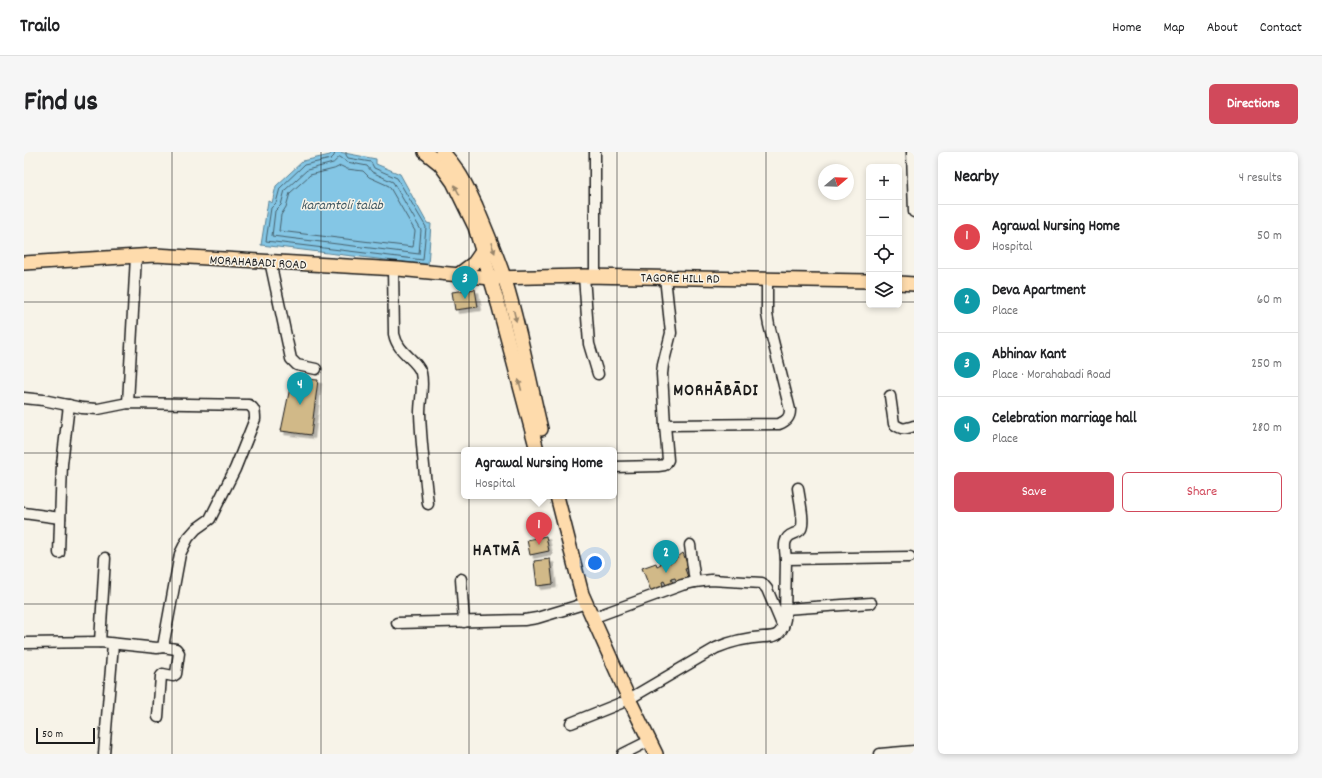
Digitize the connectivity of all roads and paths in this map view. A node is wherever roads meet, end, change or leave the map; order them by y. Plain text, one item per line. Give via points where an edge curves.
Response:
1 (425, 152) edge
2 (442, 152) edge
3 (594, 152) edge
4 (912, 152) edge
5 (914, 212) edge
6 (483, 250) junction
7 (136, 256) junction
8 (270, 261) junction
9 (24, 263) edge
10 (393, 268) junction
11 (458, 275) junction
12 (589, 276) junction
13 (665, 277) junction
14 (498, 278) junction
15 (767, 279) junction
16 (866, 281) edge
17 (902, 283) edge
18 (914, 284) edge
19 (316, 369) dead end
20 (598, 374) dead end
21 (890, 396) dead end
22 (24, 398) edge
23 (128, 403) junction
24 (69, 405) junction
25 (665, 425) junction
26 (914, 426) edge
27 (537, 447) edge
28 (545, 447) edge
29 (617, 467) edge
30 (798, 488) dead end
31 (551, 499) edge
32 (558, 499) edge
33 (428, 504) dead end
34 (24, 514) edge
35 (60, 518) junction
36 (690, 545) dead end
37 (59, 553) dead end
38 (910, 557) dead end
39 (105, 558) dead end
40 (786, 558) junction
41 (461, 579) dead end
42 (695, 582) junction
43 (871, 603) dead end
44 (580, 605) junction
45 (785, 609) junction
46 (592, 618) junction
47 (464, 622) junction
48 (397, 623) dead end
49 (783, 627) junction
50 (100, 642) junction
51 (24, 643) edge
52 (113, 644) junction
53 (163, 647) junction
54 (625, 701) junction
55 (158, 717) dead end
56 (571, 723) dead end
57 (646, 746) edge
58 (914, 751) edge
59 (104, 754) edge
60 (623, 754) edge
61 (656, 754) edge
62 (880, 754) edge

6 -> 1 main road via 475,226 453,182 440,164
2 -> 14 main road via 465,183 484,226
3 - 12 street
4 - 5 street
6 - 11 main road via 474,263
6 - 14 main road
7 - 8 main road, MORAHABADI ROAD
7 - 9 main road, MORAHABADI ROAD
7 - 23 street
8 - 10 main road, MORAHABADI ROAD
8 - 19 street via 291,359 297,365
10 - 11 main road, MORAHABADI ROAD
10 - 33 street via 394,334 400,348 419,368 422,379 421,432
11 - 14 main road, MORAHABADI ROAD
12 - 13 main road, TAGORE HILL RD
12 - 14 main road, TAGORE HILL RD
12 - 20 street via 589,344
13 - 15 main road, TAGORE HILL RD
13 - 25 street via 671,333 662,374
27 -> 14 main road
14 -> 28 main road via 512,306
15 - 16 main road, TAGORE HILL RD
15 - 25 street via 767,314 790,416 779,424
17 - 18 main road
21 - 26 street via 894,424 899,428
22 - 24 street
23 - 24 street via 98,409
23 - 53 street via 249,405 255,412 255,419 235,468 210,519 196,529 183,545
24 - 35 street via 62,464
25 - 29 street via 668,460 665,465
30 - 40 street via 802,528 786,539
31 - 44 main road
32 - 46 main road via 582,594
34 - 35 street
35 - 37 street
36 - 42 street
38 - 40 street
39 - 50 street
40 - 45 street
41 - 47 street
42 - 46 street
42 - 49 street via 711,580 762,583
43 - 45 street
44 - 47 street via 524,620
44 - 54 main road
45 - 49 street
46 - 54 main road
47 - 48 street
49 - 54 street via 778,634 771,637 746,638 716,648
50 - 51 street
50 - 52 street
52 - 53 street
52 - 59 street
53 - 55 street via 176,649 179,653 176,674 173,676 164,673 161,676
54 - 56 street
54 - 57 main road
57 - 60 street
57 - 61 main road
58 - 62 street

